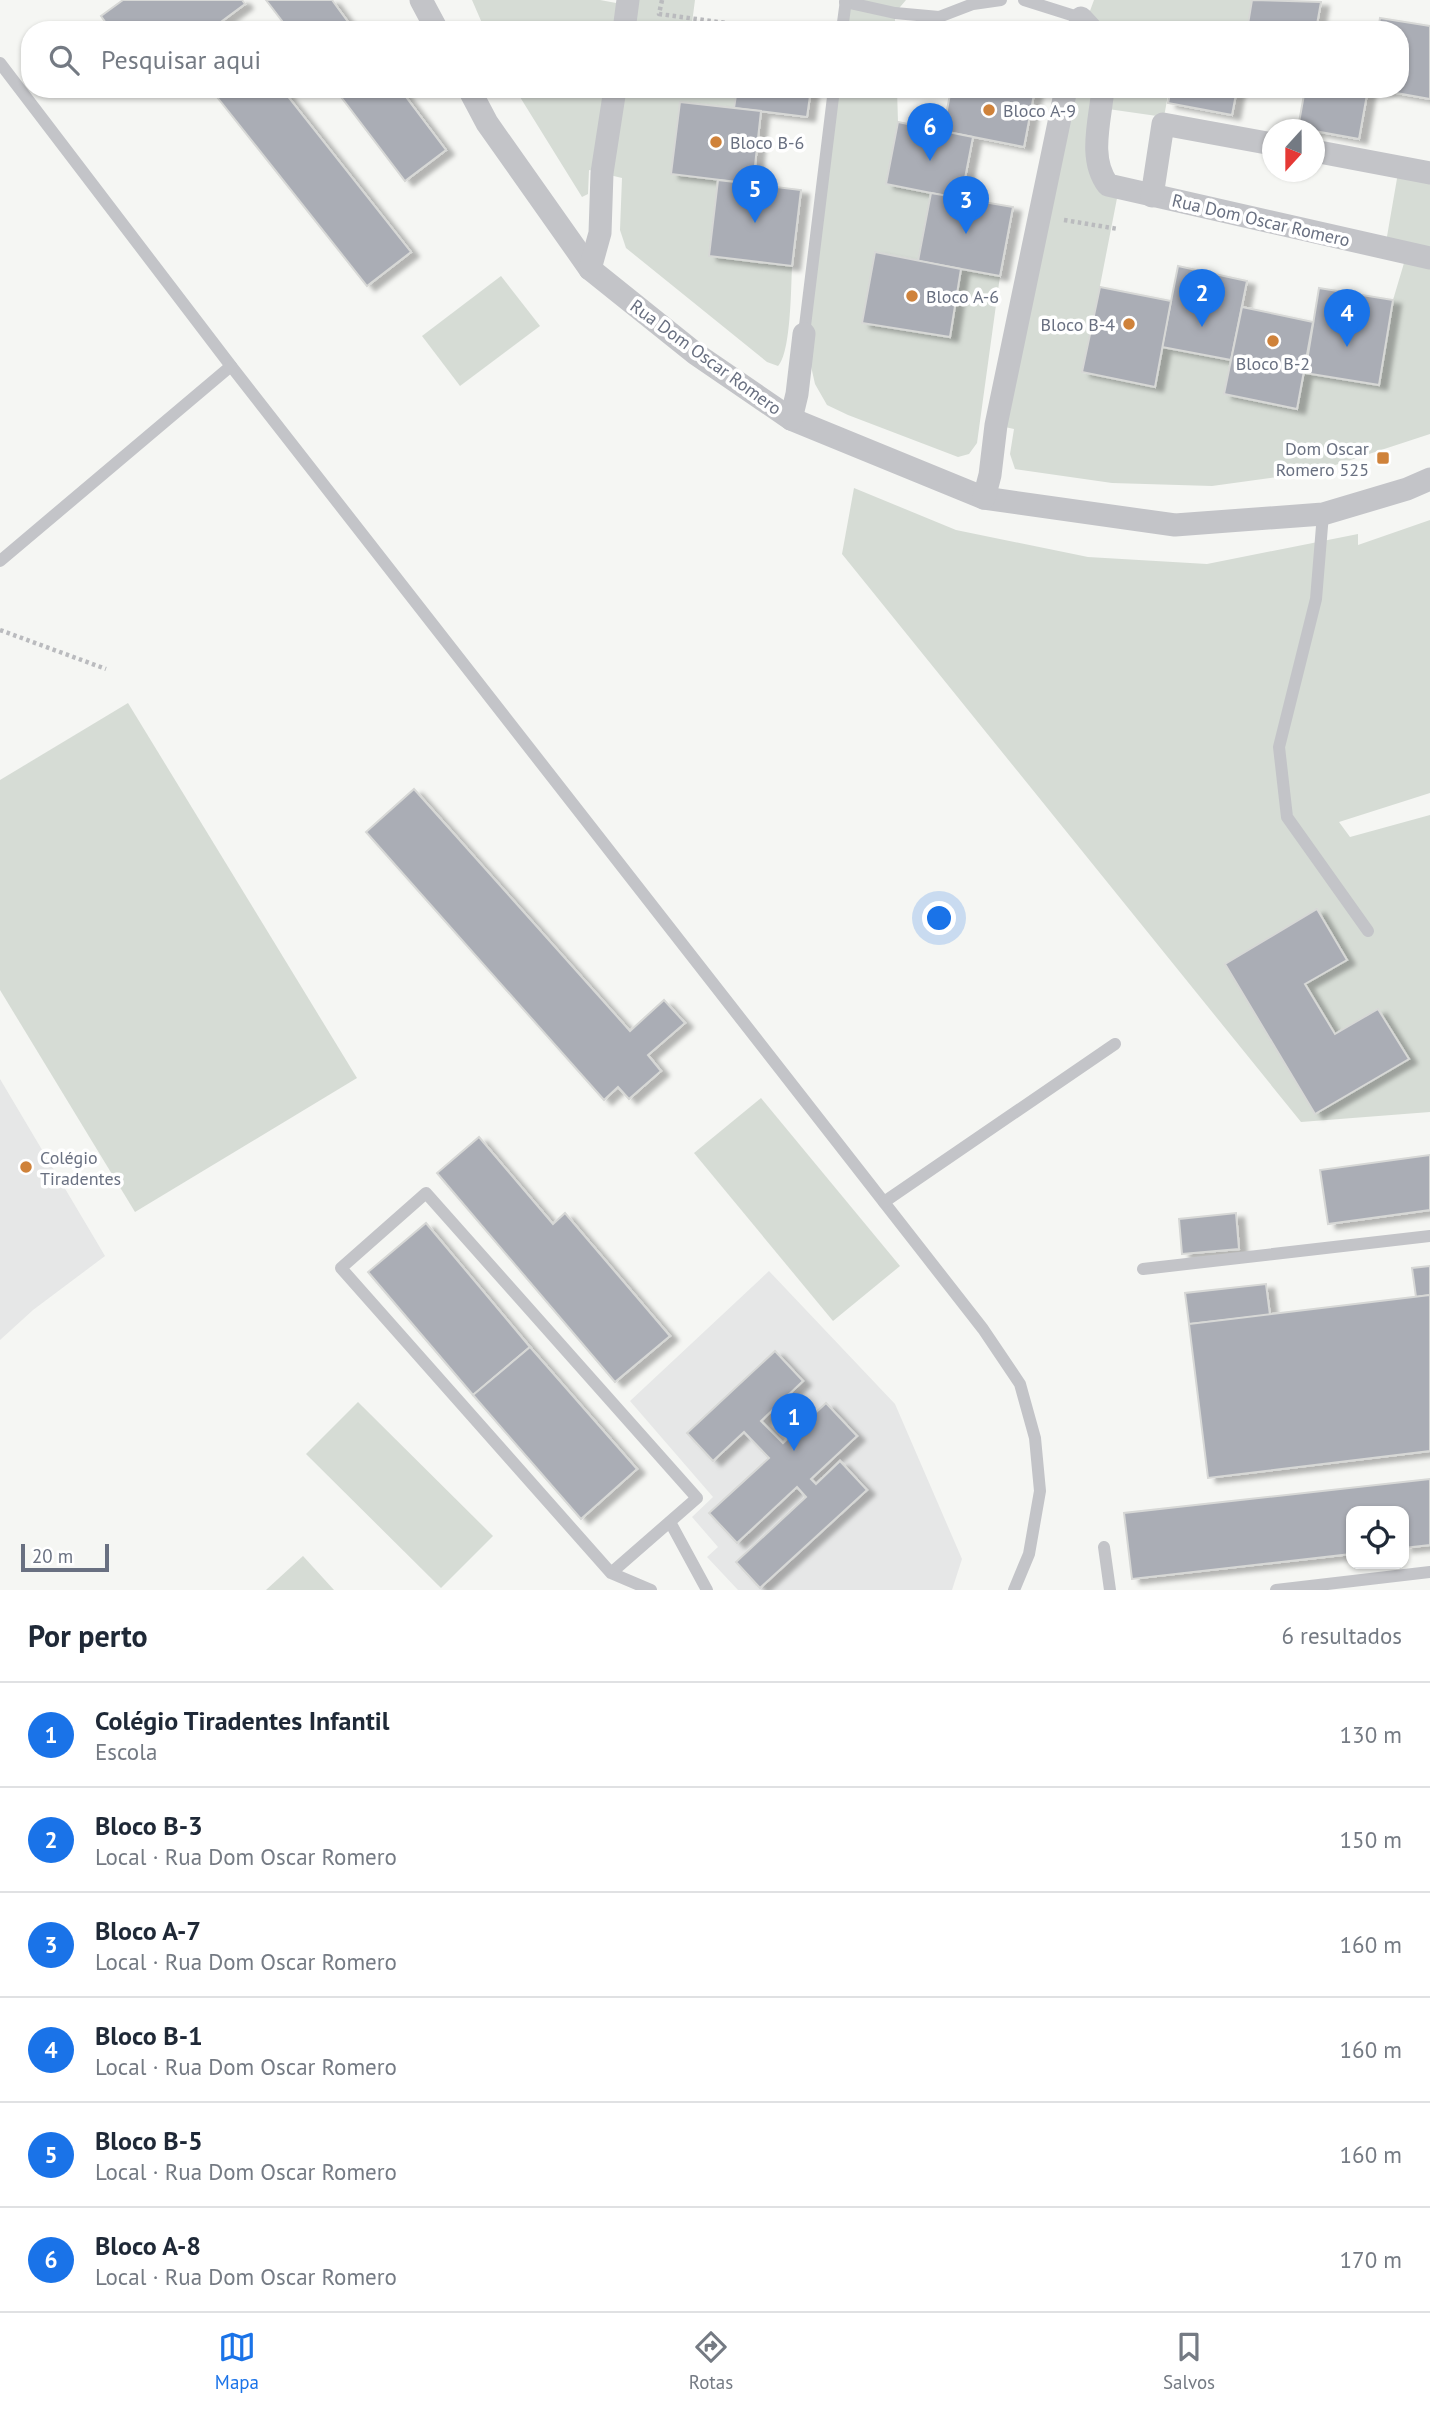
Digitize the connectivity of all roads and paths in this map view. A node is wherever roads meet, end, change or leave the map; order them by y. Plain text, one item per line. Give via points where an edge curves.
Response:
1 (421, 0) edge
2 (628, 0) edge
3 (662, 0) edge
4 (1001, 0) edge
5 (1024, 0) edge
6 (845, 1) edge
7 (432, 21) edge
8 (625, 21) edge
9 (711, 21) edge
10 (843, 21) edge
11 (1072, 21) edge
12 (0, 63) edge
13 (21, 91) edge
14 (27, 98) edge
15 (474, 98) edge
16 (614, 98) edge
17 (833, 98) edge
18 (1064, 98) edge
19 (1102, 98) edge
20 (1262, 142) edge
21 (1325, 153) edge
22 (1430, 173) edge
23 (1152, 196) junction
24 (1054, 218) dead end
25 (1118, 229) dead end
26 (1430, 258) edge
27 (590, 269) junction
28 (804, 334) joint
29 (231, 366) junction
30 (791, 419) junction
31 (1430, 479) edge
32 (984, 498) junction
33 (1322, 514) junction
34 (0, 561) edge
35 (0, 630) edge
36 (106, 669) dead end
37 (1368, 930) dead end
38 (1115, 1044) dead end
39 (884, 1202) junction
40 (1430, 1236) edge
41 (1143, 1269) dead end
42 (670, 1522) junction
43 (1104, 1547) dead end
44 (611, 1573) junction
45 (1430, 1573) edge
46 (651, 1590) edge
47 (707, 1590) edge
48 (1014, 1590) edge
49 (1110, 1590) edge
50 (1276, 1590) edge

1 - 7 street
2 - 8 street
3 - 9 path via 659,14
4 - 6 lane via 973,4 939,17
5 - 11 lane
6 - 10 lane
12 - 13 lane
14 - 29 lane
15 - 27 street, Rua Dom Oscar Romero
16 - 27 street via 602,173 600,233
17 - 28 lane
18 - 32 street
19 - 23 street, Rua Dom Oscar Romero via 1096,160 1100,175 1108,185
20 - 23 street via 1163,124
21 - 22 street
23 - 26 street, Rua Dom Oscar Romero
24 - 25 path
27 - 30 street, Rua Dom Oscar Romero via 696,354
28 - 30 street
29 - 34 lane
29 - 39 lane
30 - 32 street, Rua Dom Oscar Romero
31 - 33 street, Rua Dom Oscar Romero
32 - 33 street, Rua Dom Oscar Romero via 1175,525
33 - 37 lane via 1316,599 1279,747 1287,817
35 - 36 path
38 - 39 lane
39 - 48 lane via 1020,1384 1035,1438 1040,1491 1029,1553
40 - 41 lane
42 - 44 lane
42 - 44 lane via 697,1498 426,1193 341,1268
42 - 47 lane
43 - 49 lane
44 - 46 lane
45 - 50 lane

